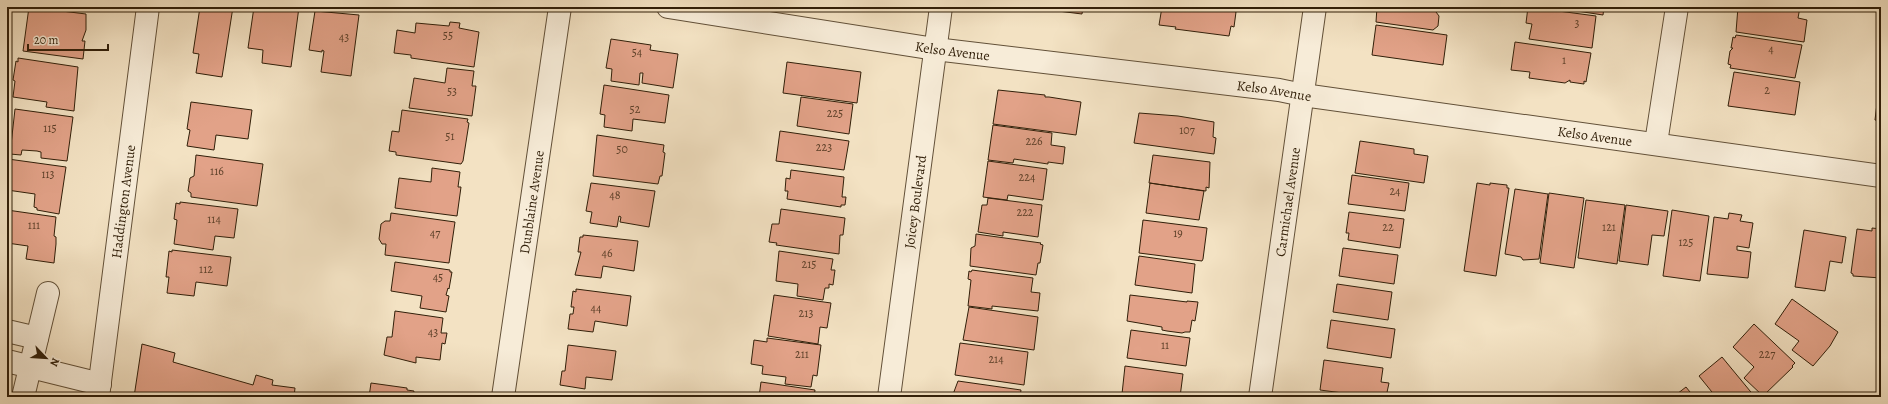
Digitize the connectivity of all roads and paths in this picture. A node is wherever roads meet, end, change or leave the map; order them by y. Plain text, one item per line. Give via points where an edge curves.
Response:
1 (148, 7) edge
2 (560, 7) edge
3 (668, 7) edge
4 (941, 7) edge
5 (1315, 7) edge
6 (1677, 7) edge
7 (936, 49) junction
8 (1303, 95) junction
9 (1656, 143) junction
10 (1881, 176) edge
11 (48, 293) dead end
12 (7, 331) edge
13 (37, 338) junction
14 (7, 362) edge
15 (30, 368) junction
16 (99, 391) edge
17 (23, 397) edge
18 (503, 397) edge
19 (889, 397) edge
20 (1260, 397) edge

1 - 16 street, Haddington Avenue
2 - 18 street, Dunblaine Avenue
3 - 7 street, Kelso Avenue
4 - 7 street, Joicey Boulevard
5 - 8 street, Carmichael Avenue
6 - 9 street
7 - 8 street, Kelso Avenue
7 - 19 street, Joicey Boulevard
8 - 9 street, Kelso Avenue
8 - 20 street, Carmichael Avenue
9 - 10 street, Kelso Avenue
11 - 13 street
12 - 13 street
13 - 15 street
14 - 15 street
15 - 16 street
15 - 17 street

